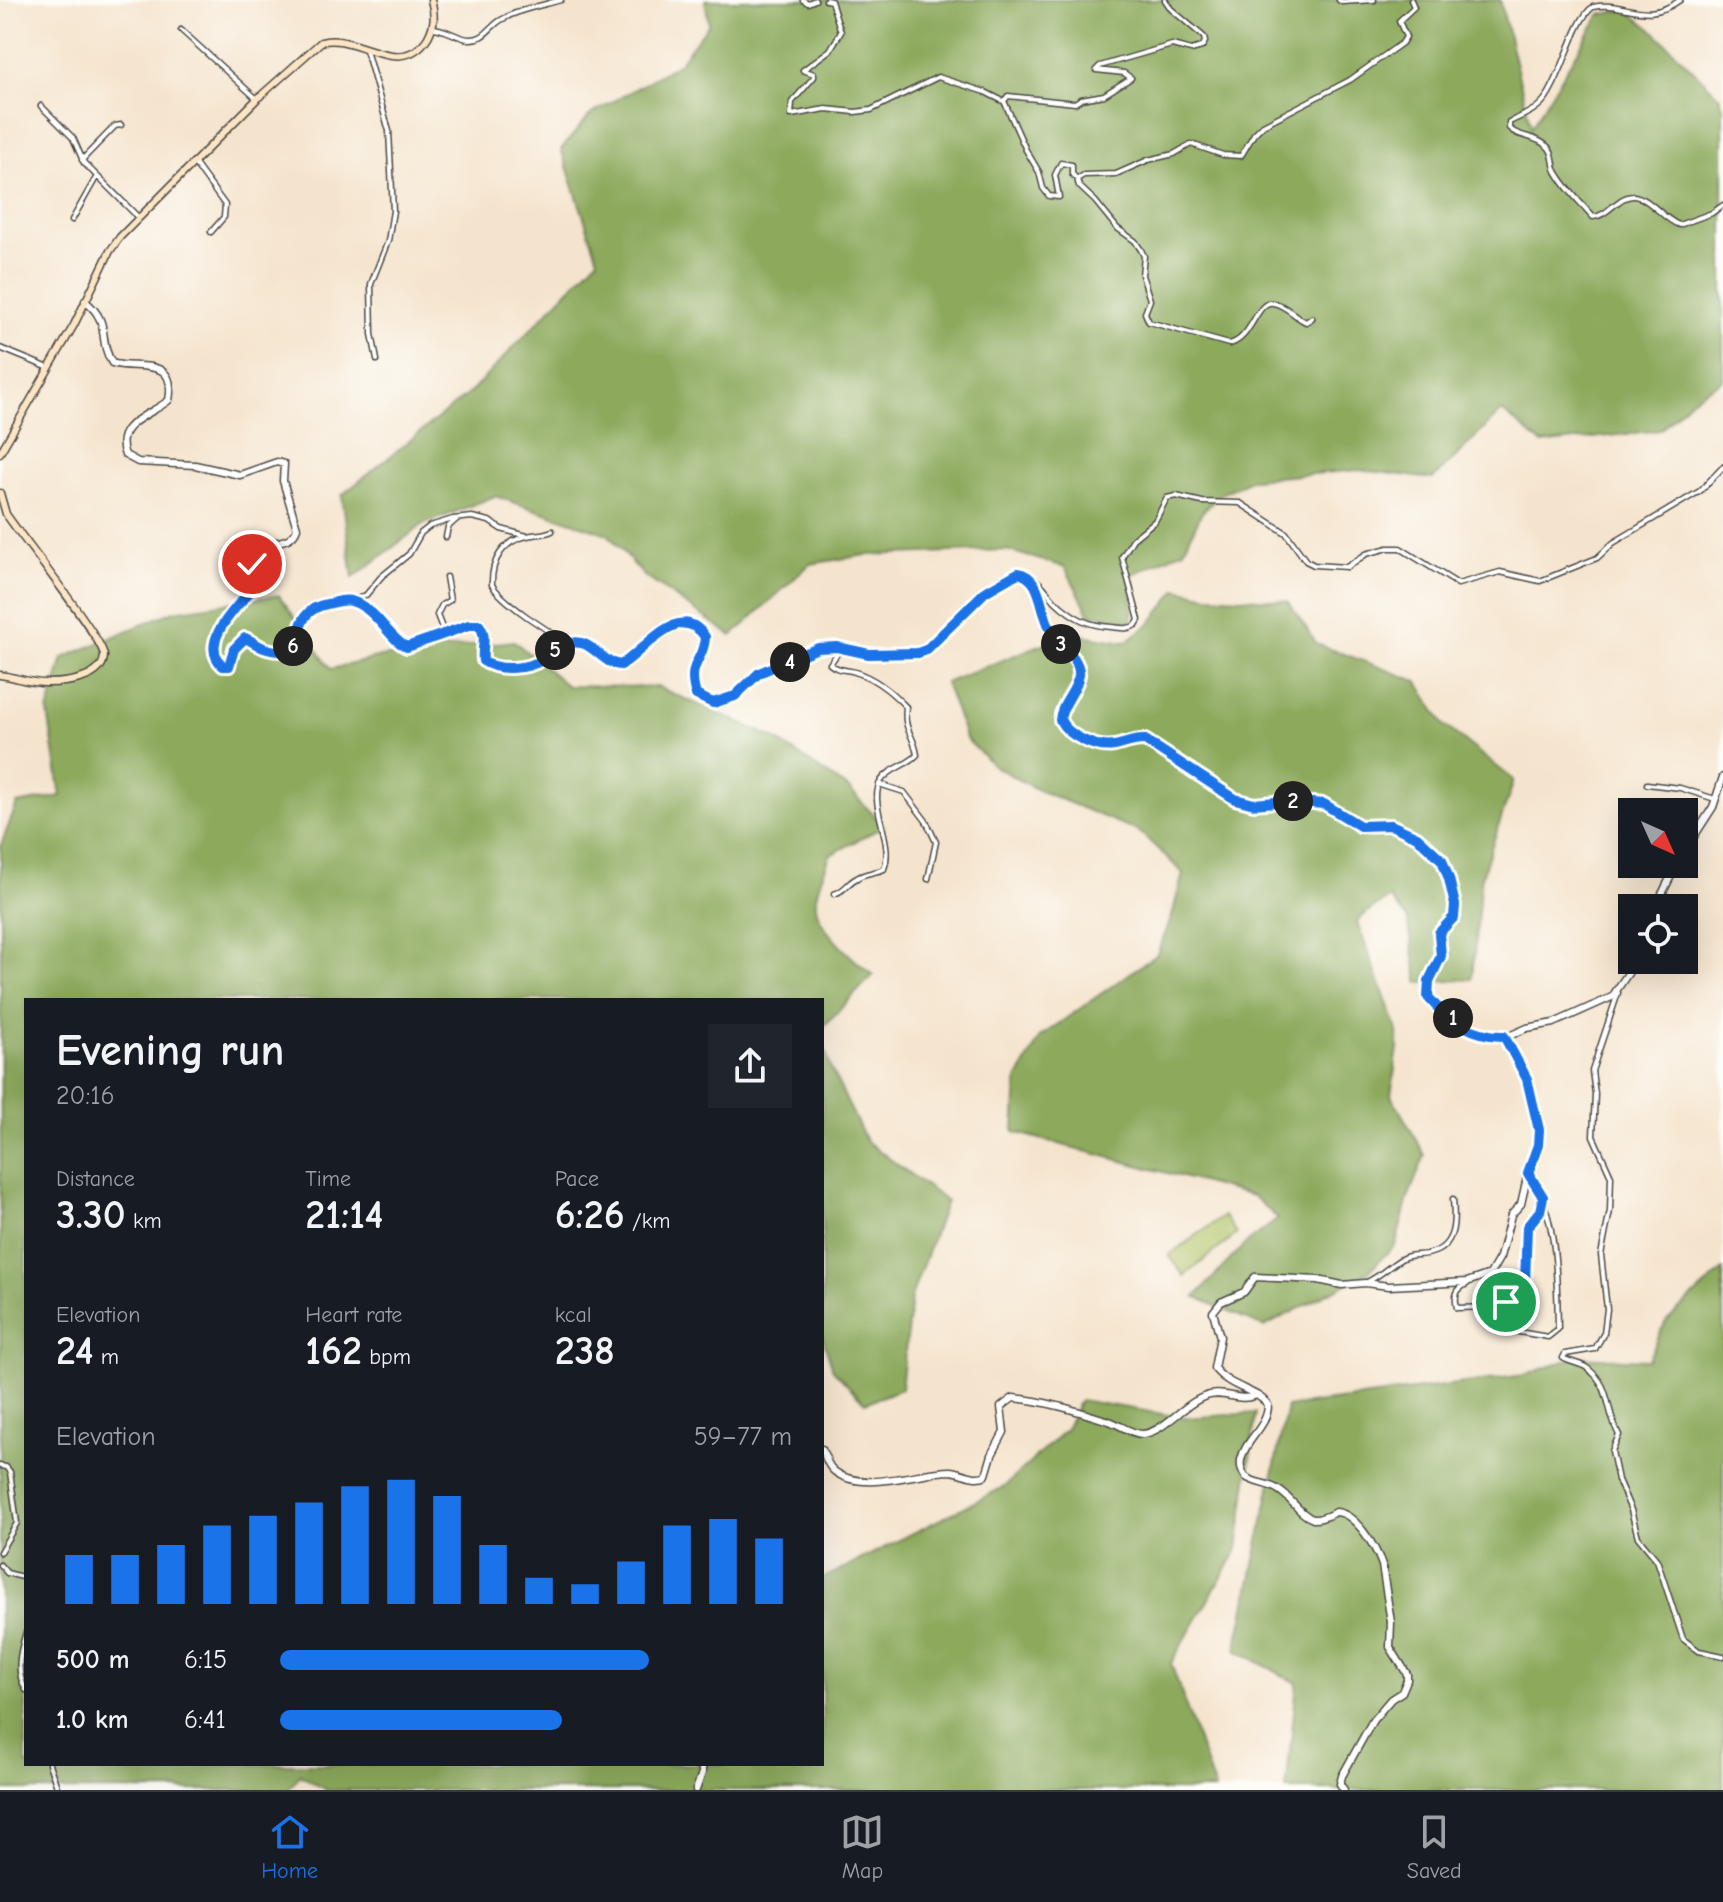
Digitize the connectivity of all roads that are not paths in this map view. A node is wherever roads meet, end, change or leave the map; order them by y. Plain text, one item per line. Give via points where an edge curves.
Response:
1 (431, 0) edge
2 (561, 0) edge
3 (803, 0) edge
4 (815, 0) edge
5 (826, 0) edge
6 (1165, 0) edge
7 (1339, 0) edge
8 (1374, 0) edge
9 (1411, 0) edge
10 (1680, 0) edge
11 (433, 28) junction
12 (181, 30) dead end
13 (366, 50) junction
14 (257, 99) junction
15 (1004, 101) junction
16 (41, 106) dead end
17 (121, 125) dead end
18 (82, 160) junction
19 (193, 162) junction
20 (97, 176) junction
21 (1077, 179) junction
22 (1723, 205) edge
23 (138, 217) junction
24 (72, 220) dead end
25 (211, 232) dead end
26 (85, 301) junction
27 (1312, 318) dead end
28 (0, 348) edge
29 (377, 360) dead end
30 (49, 368) junction
31 (0, 453) edge
32 (1723, 467) edge
33 (0, 493) edge
34 (459, 518) junction
35 (552, 531) dead end
36 (527, 536) junction
37 (446, 537) dead end
38 (1025, 574) junction
39 (446, 577) dead end
40 (353, 601) junction
41 (444, 633) junction
42 (569, 643) junction
43 (841, 648) junction
44 (0, 675) edge
45 (1723, 777) edge
46 (879, 784) junction
47 (1647, 784) dead end
48 (1715, 799) junction
49 (1698, 831) edge
50 (928, 879) dead end
51 (834, 894) dead end
52 (1628, 974) edge
53 (1619, 989) junction
54 (1504, 1036) junction
55 (1528, 1173) junction
56 (1543, 1197) junction
57 (1453, 1199) dead end
58 (1472, 1280) junction
59 (1365, 1283) junction
60 (1513, 1331) dead end
61 (1256, 1395) junction
62 (824, 1453) edge
63 (0, 1466) edge
64 (0, 1552) edge
65 (0, 1565) edge
66 (24, 1577) edge
67 (24, 1639) edge
68 (1723, 1656) edge
69 (24, 1686) edge
70 (50, 1766) edge
71 (702, 1766) edge
72 (58, 1790) edge
73 (696, 1790) edge
74 (1344, 1790) edge

1 - 11 main road
2 - 11 street via 522,10 481,37
3 - 4 street
5 - 15 street via 835,9 841,32 830,50 803,70 814,77 792,102 791,115 871,110 938,77
6 - 15 street via 1204,37 1202,47 1185,50 1172,45 1100,66 1096,70 1131,78 1104,95 1075,103 1020,95
7 - 8 street
9 - 21 street via 1414,7 1399,21 1406,37 1402,43 1350,80 1263,125 1241,156 1191,144 1116,174
10 - 22 street via 1662,9 1618,2 1591,8 1581,18 1547,97 1509,122 1509,128 1547,147 1555,170 1593,217 1604,216 1633,196 1679,225
11 - 13 main road via 412,52 386,55
12 - 14 street
13 - 14 main road via 341,40 321,42
13 - 29 street via 389,131 393,211 371,284
14 - 19 main road
15 - 21 street via 1049,196 1059,197 1055,175 1061,163 1072,165
16 - 18 street via 73,138
17 - 18 street
18 - 20 street
19 - 23 main road
19 - 25 street via 225,205 224,217
20 - 23 street
20 - 24 street
21 - 27 street via 1141,250 1149,322 1229,344 1246,336 1267,304 1302,321
23 - 26 main road via 110,251
26 - 30 main road
26 - 40 street via 102,320 112,363 151,366 168,380 169,400 130,427 125,455 138,462 195,465 240,475 284,464 283,481 297,528 285,541 268,543 255,554 252,589 214,644 218,663 229,666 234,649 245,638 263,648 286,650 296,642 311,608
28 - 30 street
30 - 31 main road
32 - 38 street via 1700,491 1597,558 1540,581 1500,572 1458,584 1400,548 1366,554 1347,567 1314,565 1286,533 1240,503 1176,496 1167,498 1155,521 1133,539 1122,557 1139,620 1131,628 1091,625 1075,618 1037,579
33 - 44 main road via 6,514 104,657 93,673 69,682
34 - 36 street via 483,519
34 - 37 street
34 - 40 street via 426,529 409,554
35 - 36 street
36 - 42 street via 500,552 492,585 504,600
38 - 43 street via 985,592 918,653 869,654
38 - 54 street via 1035,585 1049,627 1078,666 1079,678 1060,720 1072,735 1112,747 1145,740 1235,799 1324,804 1360,826 1401,829 1436,853 1455,905 1454,917 1439,933 1441,956 1428,997 1467,1028
39 - 41 street via 450,600 437,615
40 - 41 street via 407,647
41 - 42 street via 479,625 485,638 483,661 505,668 532,664
42 - 43 street via 590,646 621,665 665,629 691,624 705,637 692,683 696,695 713,703 735,696 759,673 818,648
43 - 46 street via 830,664 878,683 906,707 904,723 917,755
45 - 48 street
46 - 50 street via 904,792 926,821 936,842
46 - 51 street via 878,811 888,851 884,869 859,876
47 - 48 street
48 - 49 street
52 - 53 street
53 - 54 street via 1600,1004 1554,1023
53 - 68 street via 1592,1071 1593,1136 1611,1176 1601,1255 1604,1333 1595,1349 1563,1358 1588,1368 1606,1388 1619,1435 1612,1451 1618,1480 1634,1529 1657,1560 1683,1639 1699,1651
54 - 55 street via 1527,1079 1539,1130
55 - 56 street
55 - 58 street via 1496,1267
56 - 58 street via 1527,1227 1527,1277 1517,1293 1490,1307 1457,1308 1458,1289
56 - 60 street via 1556,1274 1558,1329 1544,1337
57 - 59 street via 1454,1225 1446,1245 1403,1257
58 - 59 street
59 - 61 street via 1255,1277 1244,1292 1215,1306 1220,1337 1214,1368 1230,1384
61 - 62 street via 1204,1396 1145,1434 1052,1403 1013,1398 1001,1407 1003,1437 986,1475 978,1478 947,1471 888,1481 846,1477 831,1469
61 - 74 street via 1268,1412 1246,1447 1241,1470 1279,1490 1314,1519 1342,1512 1355,1522 1382,1565 1390,1647 1407,1674 1405,1688 1382,1708 1349,1762 1340,1784
63 - 64 street via 10,1472 17,1523
65 - 66 street
67 - 69 street via 19,1675
70 - 72 street
71 - 73 street

